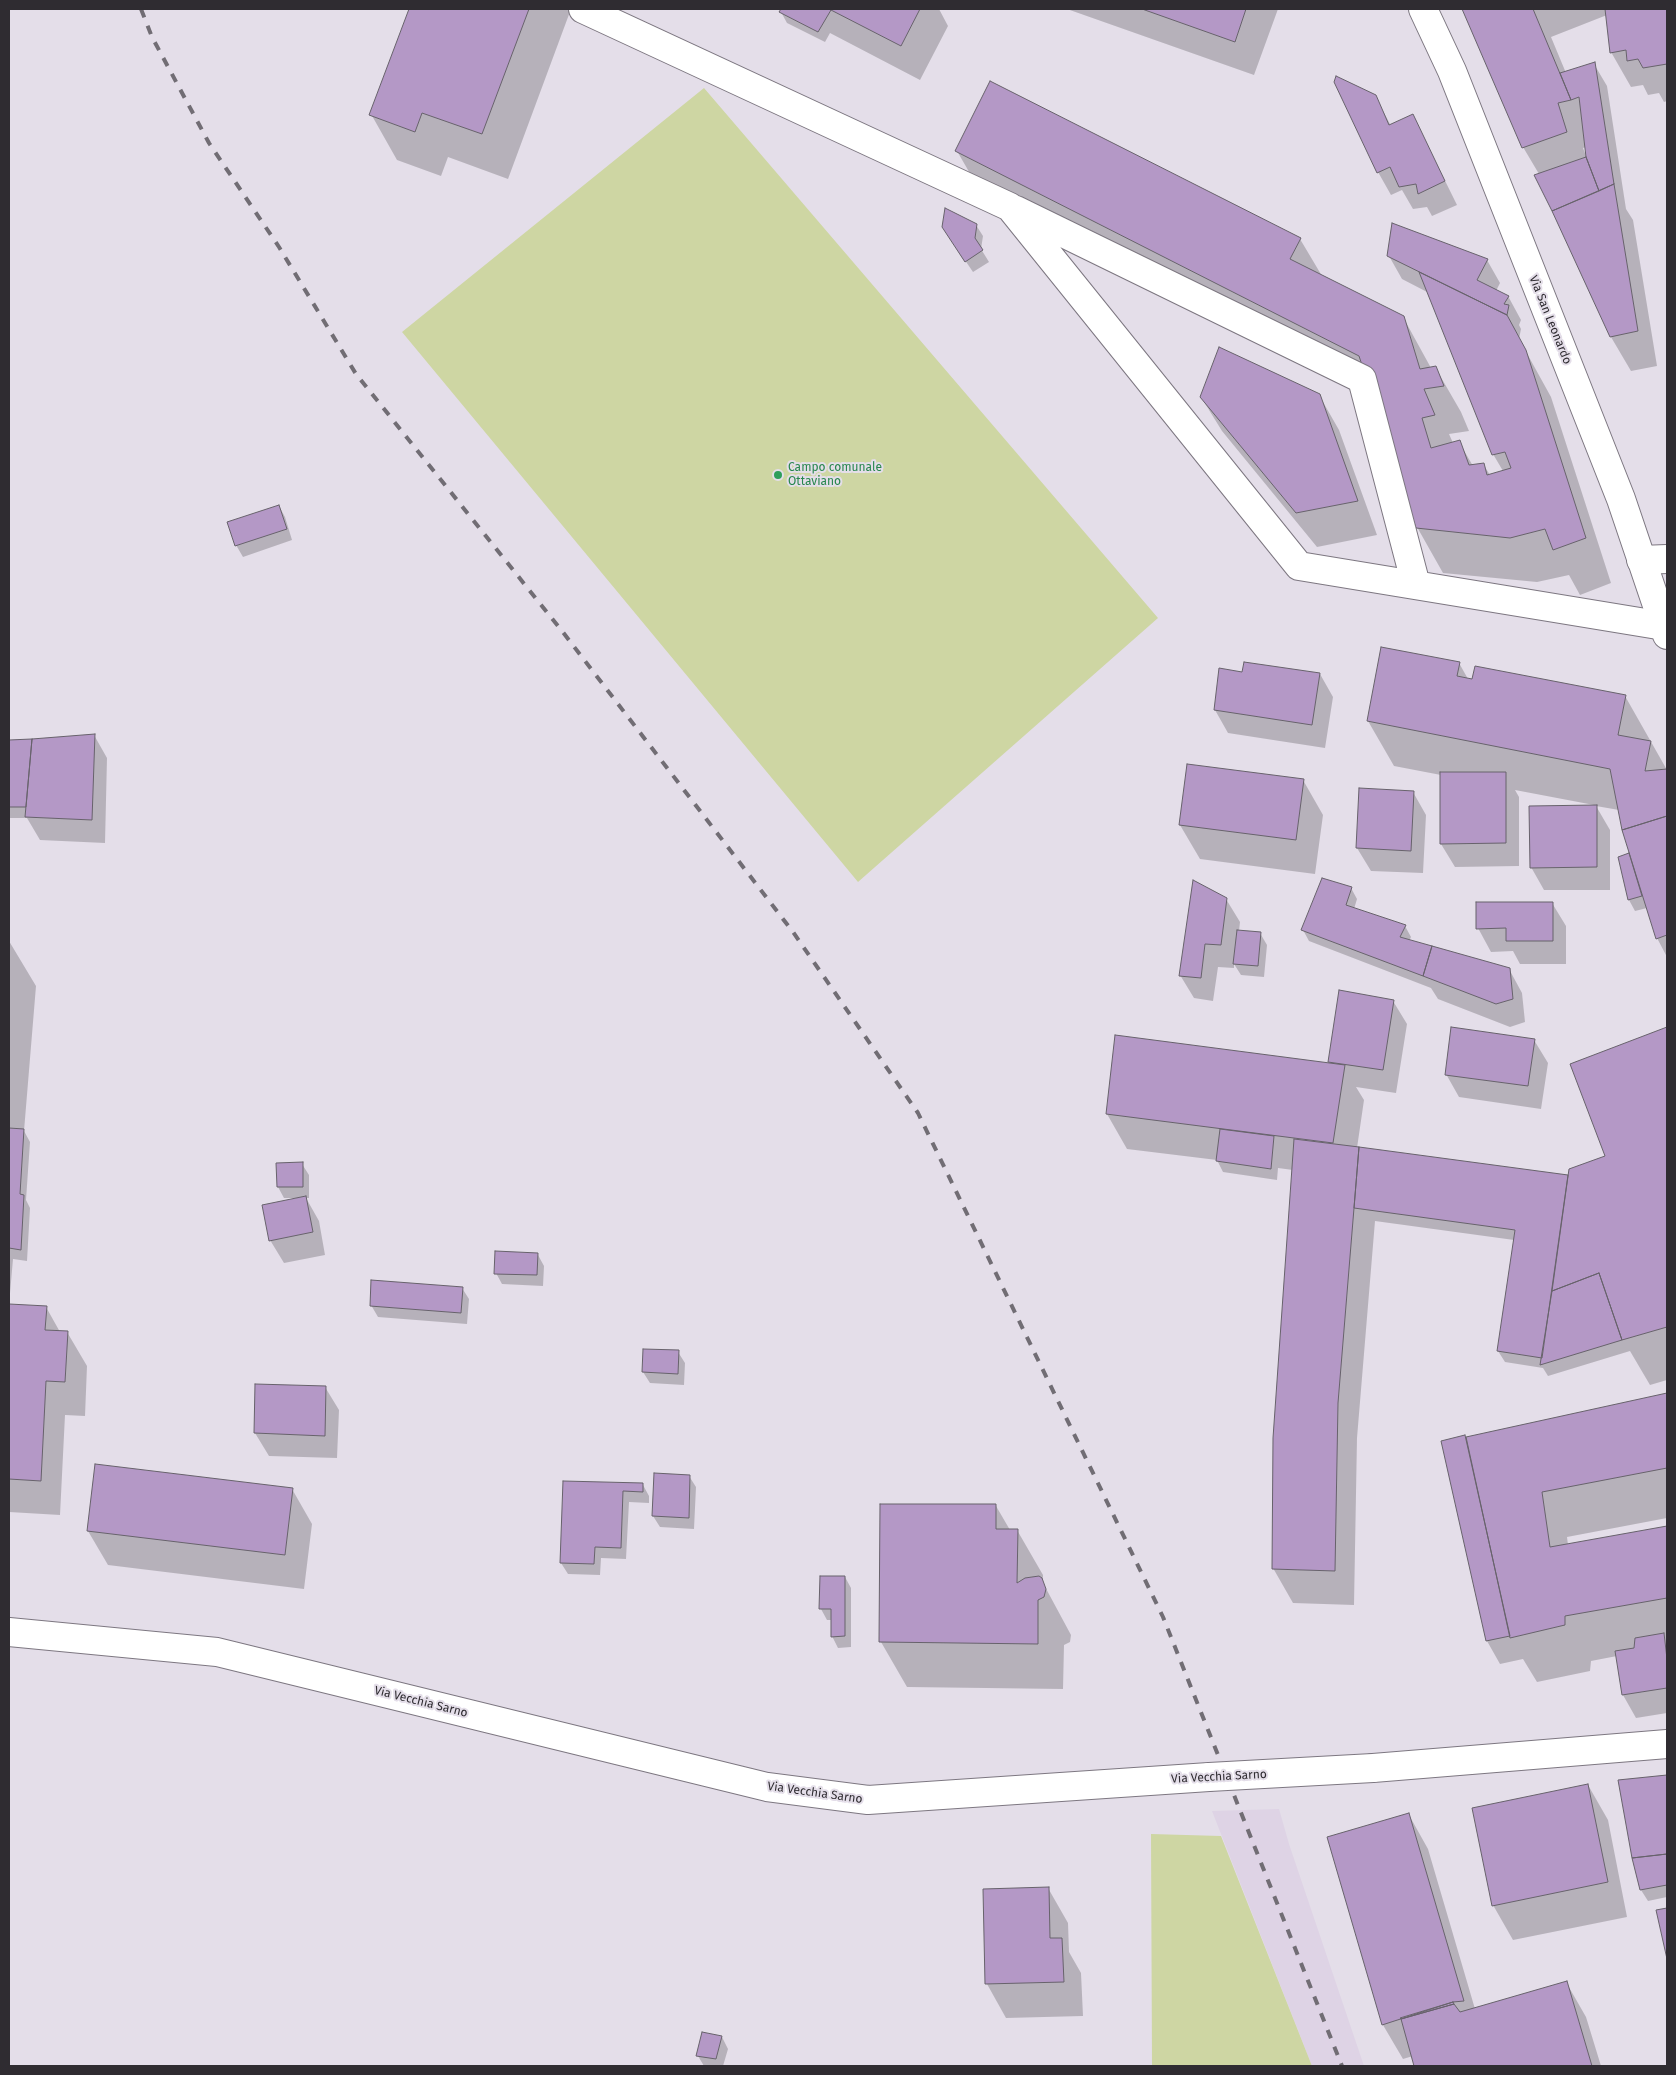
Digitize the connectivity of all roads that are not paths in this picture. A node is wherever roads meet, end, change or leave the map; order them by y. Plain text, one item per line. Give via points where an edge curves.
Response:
1 (583, 9) edge
2 (1423, 9) edge
3 (1010, 207) junction
4 (1654, 560) edge
5 (1416, 585) junction
6 (1666, 631) edge
7 (9, 1632) edge
8 (1667, 1744) edge

1 - 3 street
2 - 4 street, Via San Leonardo via 1463,98 1621,499
3 - 5 street via 1299,566
3 - 5 street via 1362,379
4 - 6 street, Via San Leonardo
5 - 6 street
7 - 8 street, Via Vecchia Sarno, bridge via 217,1652 767,1787 868,1800 1373,1768

